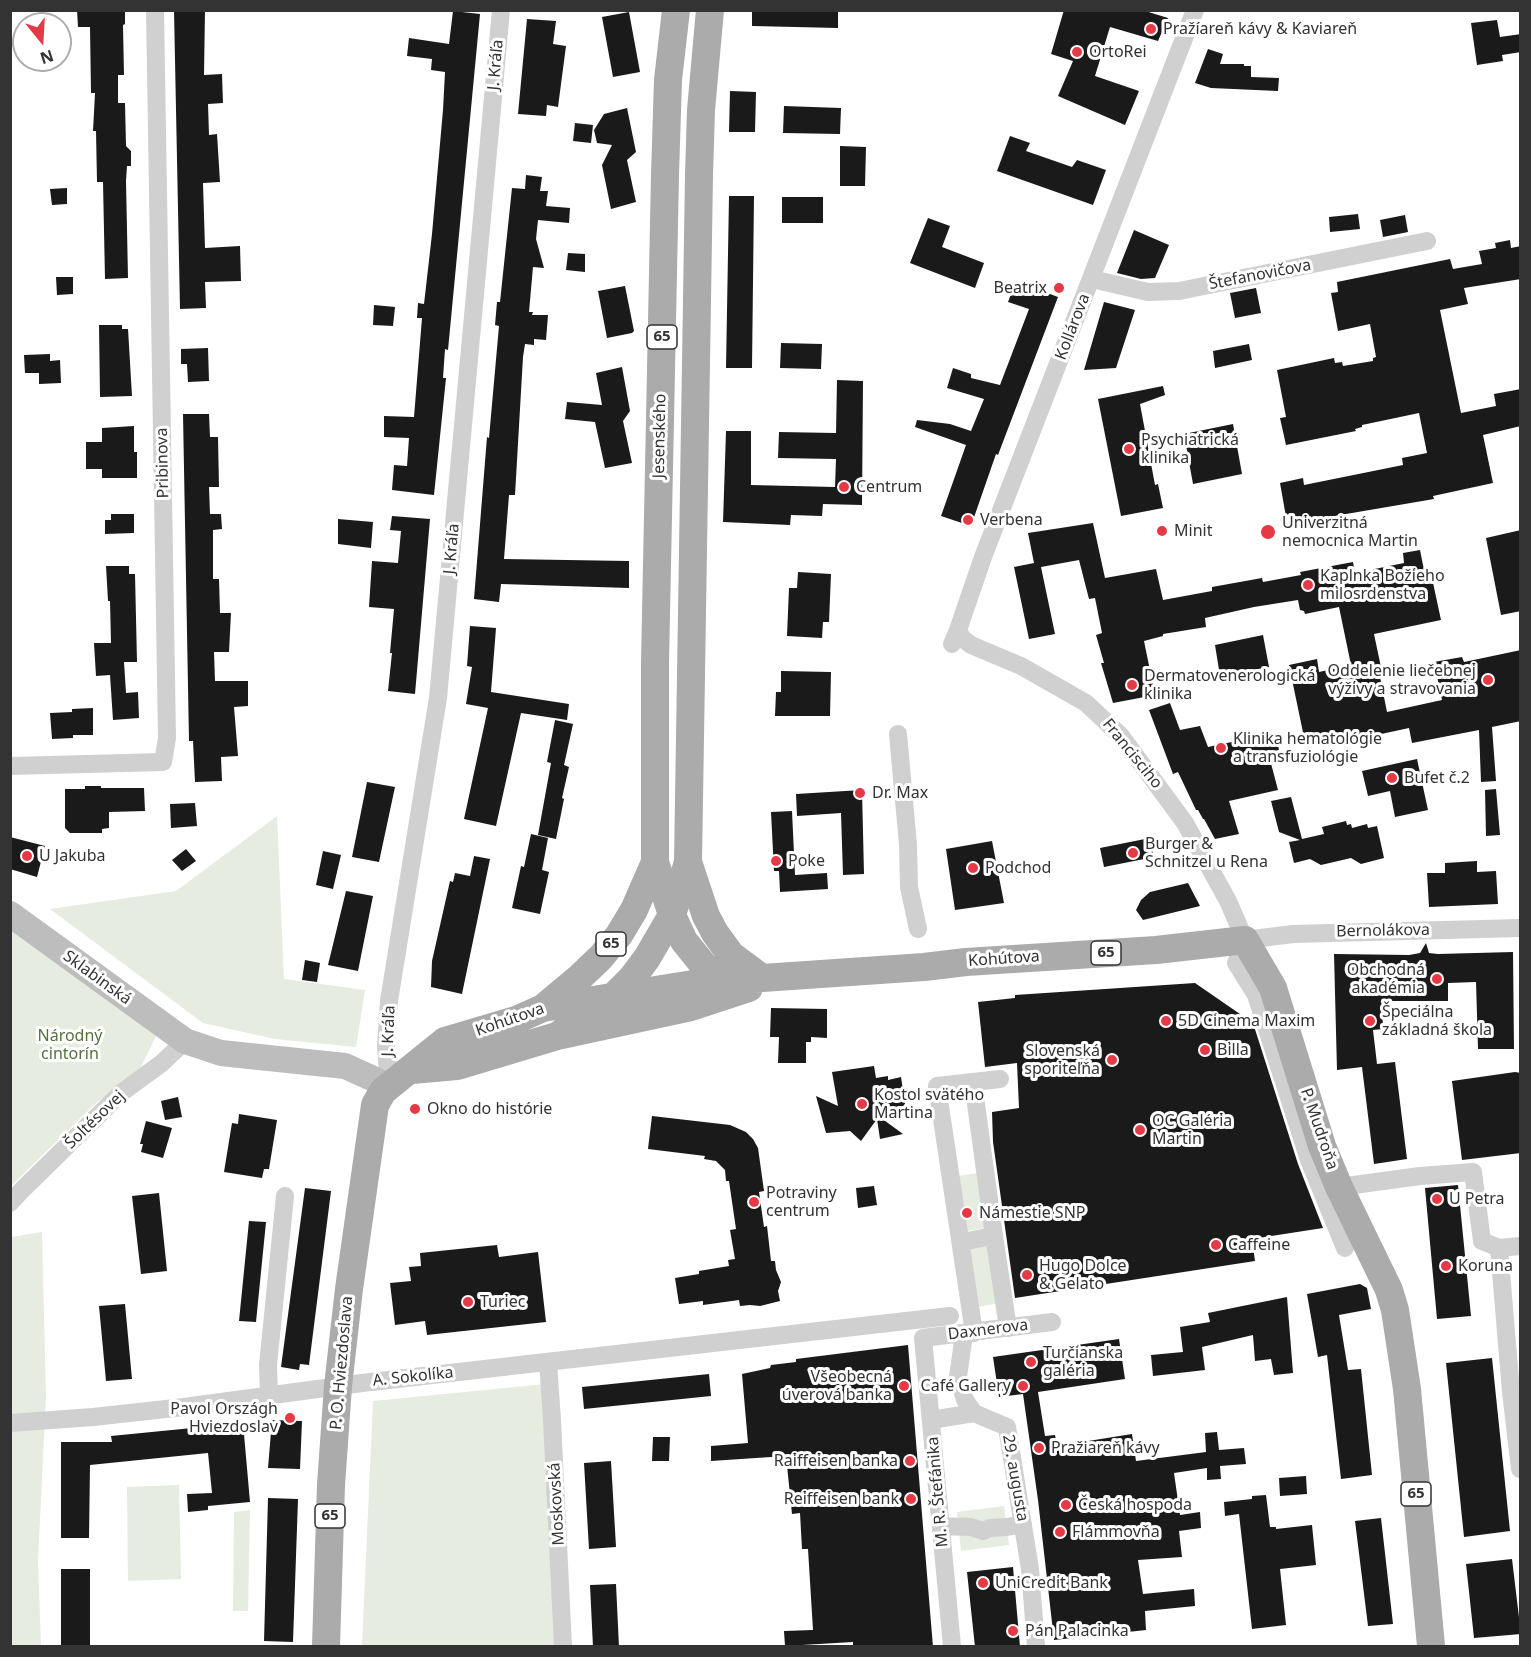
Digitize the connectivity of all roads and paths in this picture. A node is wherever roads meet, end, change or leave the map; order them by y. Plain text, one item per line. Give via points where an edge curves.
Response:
1 (155, 10) edge
2 (501, 10) edge
3 (676, 10) edge
4 (710, 10) edge
5 (1195, 10) edge
6 (1427, 241) dead end
7 (1092, 279) junction
8 (955, 637) joint
9 (898, 734) dead end
10 (10, 766) edge
11 (655, 862) junction
12 (688, 862) junction
13 (10, 914) edge
14 (672, 915) junction
15 (1521, 928) edge
16 (918, 929) dead end
17 (1245, 940) junction
18 (744, 982) junction
19 (613, 997) junction
20 (543, 1008) junction
21 (557, 1036) junction
22 (184, 1041) junction
23 (401, 1078) junction
24 (1000, 1079) dead end
25 (973, 1082) junction
26 (1339, 1187) junction
27 (285, 1196) dead end
28 (10, 1203) edge
29 (994, 1236) junction
30 (961, 1242) junction
31 (1355, 1243) junction
32 (1521, 1246) edge
33 (1499, 1248) junction
34 (1327, 1252) dead end
35 (950, 1316) dead end
36 (1052, 1322) dead end
37 (1008, 1328) junction
38 (969, 1333) junction
39 (923, 1338) joint
40 (548, 1362) junction
41 (338, 1386) junction
42 (269, 1396) junction
43 (974, 1413) junction
44 (931, 1420) junction
45 (10, 1423) edge
46 (1521, 1469) edge
47 (1023, 1524) junction
48 (941, 1526) junction
49 (326, 1647) edge
50 (563, 1647) edge
51 (952, 1647) edge
52 (1036, 1647) edge
53 (1431, 1647) edge

1 - 10 street, Pribinova via 167,738 163,762
2 - 23 street, J. Kráľa via 438,698 389,1001 386,1046
3 - 11 main road, Jesenského / 65 via 668,80 665,186
4 - 12 main road, 65 via 699,175
5 - 7 street, Kollárova
6 - 7 street, Štefanovičova via 1179,291 1148,292
7 - 8 street, Kollárova
8 - 17 street, Francisciho via 1020,666 1086,703 1121,736 1185,823
9 - 16 street via 909,887
11 - 14 main road, Jesenského / 65
11 - 20 main road, Jesenského / 65 via 618,935 601,957
12 - 14 main road, 65
12 - 18 main road, 65 via 706,916
13 - 22 street, Sklabinská
14 - 18 main road, Jesenského / 65 via 684,941 705,967
14 - 19 main road, 65 via 647,958
15 - 17 street, Bernolákova via 1293,934
17 - 18 main road, Kohútova / 65
17 - 26 main road, P. Mudroňa / 65 via 1273,988 1322,1146
17 - 31 street, P. Mudroňa via 1236,963 1256,995 1309,1160
18 - 19 main road, Kohútova / 65
18 - 21 main road, Kohútova / 65 via 691,1007
19 - 20 main road, Kohútova / 65
19 - 21 main road, 65
20 - 23 main road, Kohútova / 65 via 445,1041
21 - 23 main road, Kohútova / 65
22 - 23 street, Sklabinská via 221,1053 345,1066
22 - 28 street, Šoltésovej via 122,1094
23 - 41 main road, P. O. Hviezdoslava / 65 via 375,1104
24 - 25 street
25 - 29 street
25 - 30 street via 937,1086
26 - 31 main road, P. Mudroňa / 65
26 - 33 street via 1473,1172 1482,1241
27 - 42 street via 268,1365
29 - 30 street
29 - 37 street
30 - 38 street
31 - 34 street
31 - 53 main road, P. Mudroňa / 65 via 1389,1290 1400,1342
32 - 33 street
33 - 46 street
35 - 40 street, A. Sokolíka
36 - 37 street, Daxnerova
37 - 38 street, Daxnerova
38 - 39 street, Daxnerova
38 - 43 street via 958,1377
39 - 44 street, M. R. Štefánika
40 - 41 street, A. Sokolíka
40 - 50 street, Moskovská
41 - 42 street, A. Sokolíka
41 - 49 main road, P. O. Hviezdoslava / 65
42 - 45 street, A. Sokolíka
43 - 44 street
43 - 47 street, 29. augusta via 1008,1428
44 - 48 street, M. R. Štefánika
47 - 48 street via 983,1532 971,1527
47 - 52 street, 29. augusta
48 - 51 street, M. R. Štefánika

